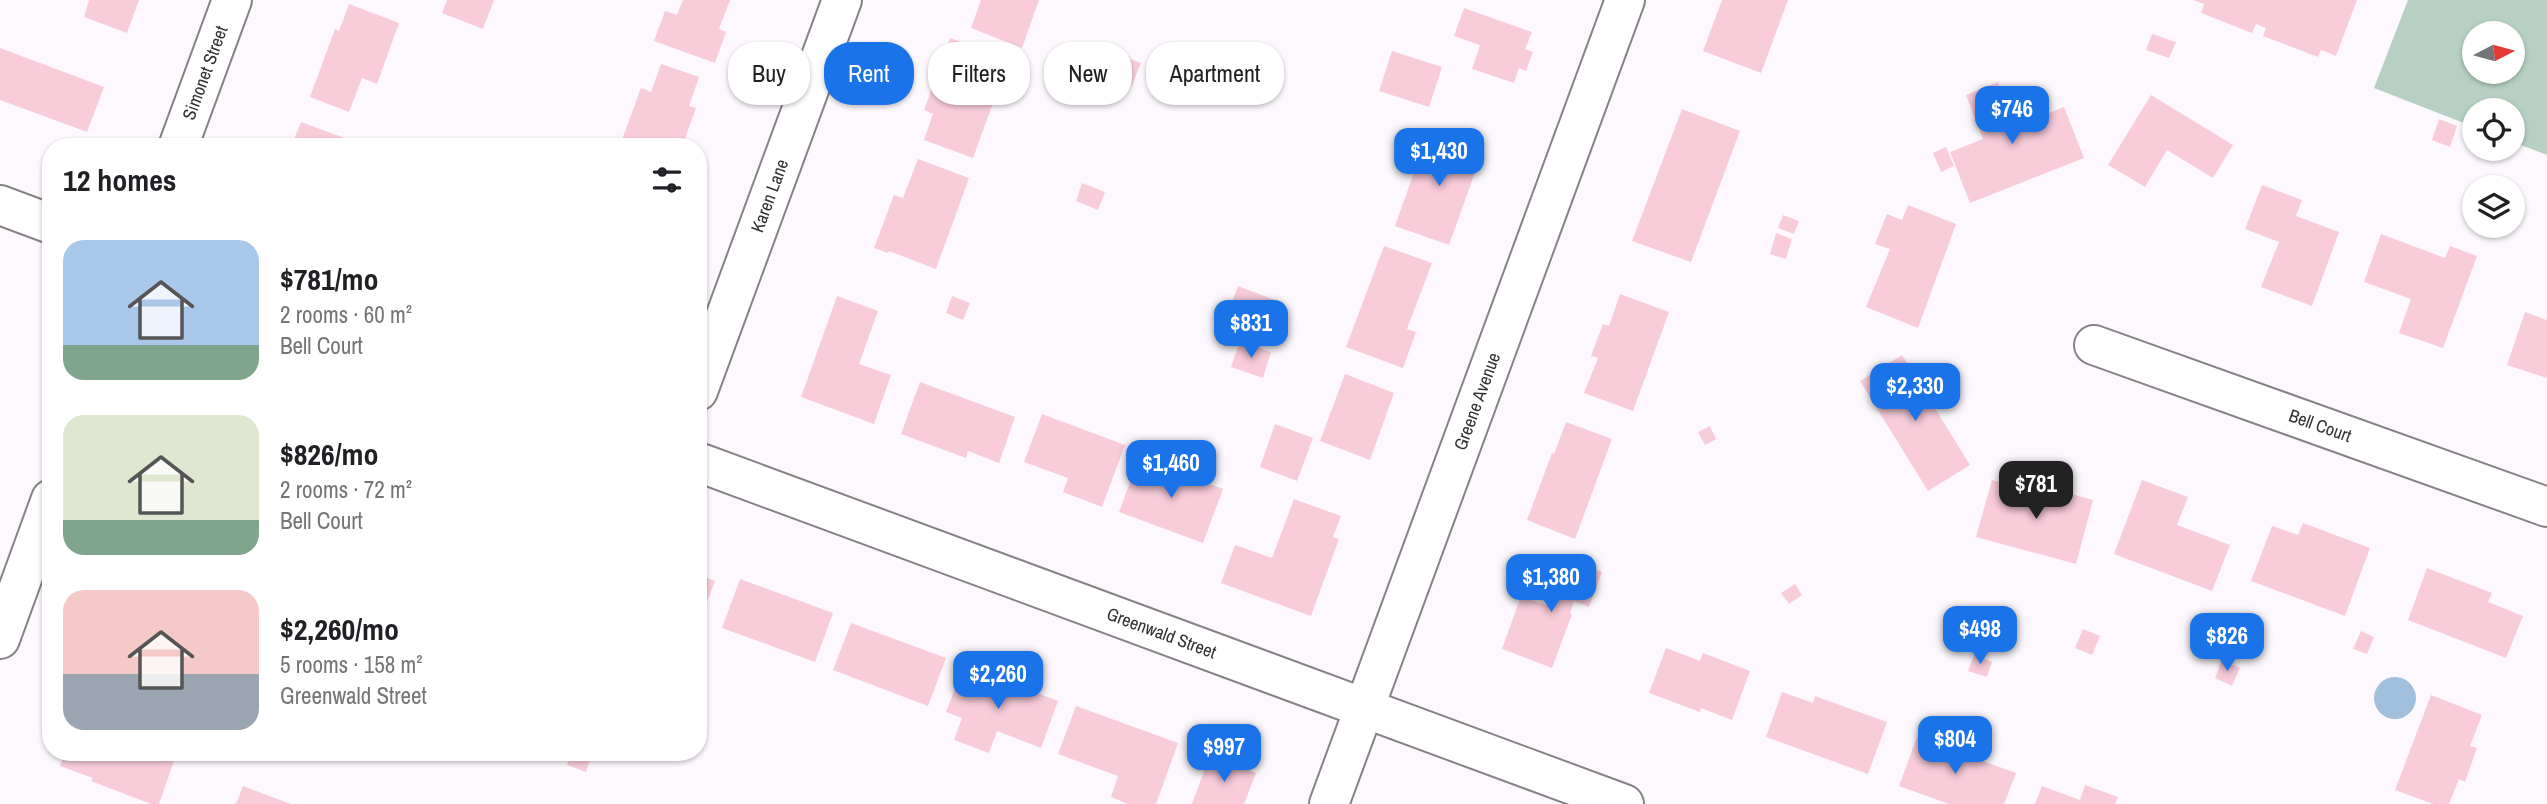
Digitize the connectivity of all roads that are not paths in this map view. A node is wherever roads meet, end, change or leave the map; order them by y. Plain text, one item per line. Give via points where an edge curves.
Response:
1 (232, 0) edge
2 (842, 0) edge
3 (1625, 0) edge
4 (181, 138) edge
5 (0, 205) edge
6 (42, 221) edge
7 (2094, 345) dead end
8 (707, 367) edge
9 (707, 465) edge
10 (2547, 507) edge
11 (42, 524) edge
12 (0, 639) edge
13 (1364, 708) junction
14 (1329, 804) edge
15 (1624, 804) edge

1 - 4 street, Simonet Street
2 - 8 street, Karen Lane
3 - 13 street, Greene Avenue
5 - 6 street
7 - 10 street, Bell Court
9 - 13 street, Greenwald Street
11 - 12 street
13 - 14 street, Greene Avenue
13 - 15 street, Greenwald Street

